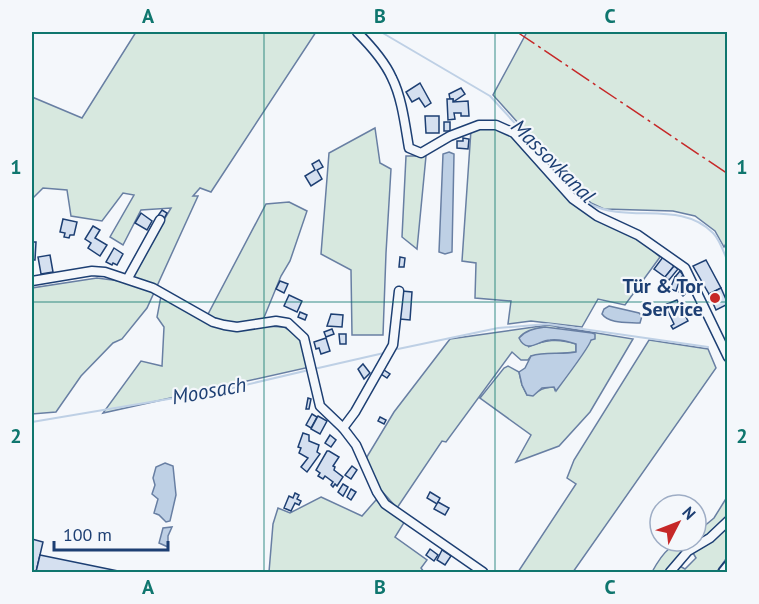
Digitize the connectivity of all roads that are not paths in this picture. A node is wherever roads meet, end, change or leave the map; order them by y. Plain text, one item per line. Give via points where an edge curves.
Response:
1 (357, 32) edge
2 (160, 220) dead end
3 (128, 278) junction
4 (32, 281) edge
5 (399, 291) dead end
6 (728, 357) edge
7 (343, 428) junction
8 (728, 521) edge
9 (728, 567) edge
10 (483, 573) edge
11 (670, 573) edge
12 (724, 573) edge

1 - 6 street via 372,46 393,78 409,148 421,153 479,125 496,125 514,133 573,199 597,216 638,235 685,268
2 - 3 street
3 - 4 street via 92,271
3 - 7 street via 213,322 237,327 288,323 304,338 320,406
5 - 7 street via 393,345
7 - 10 street via 360,451 385,504
8 - 11 street via 680,558
9 - 12 main road

